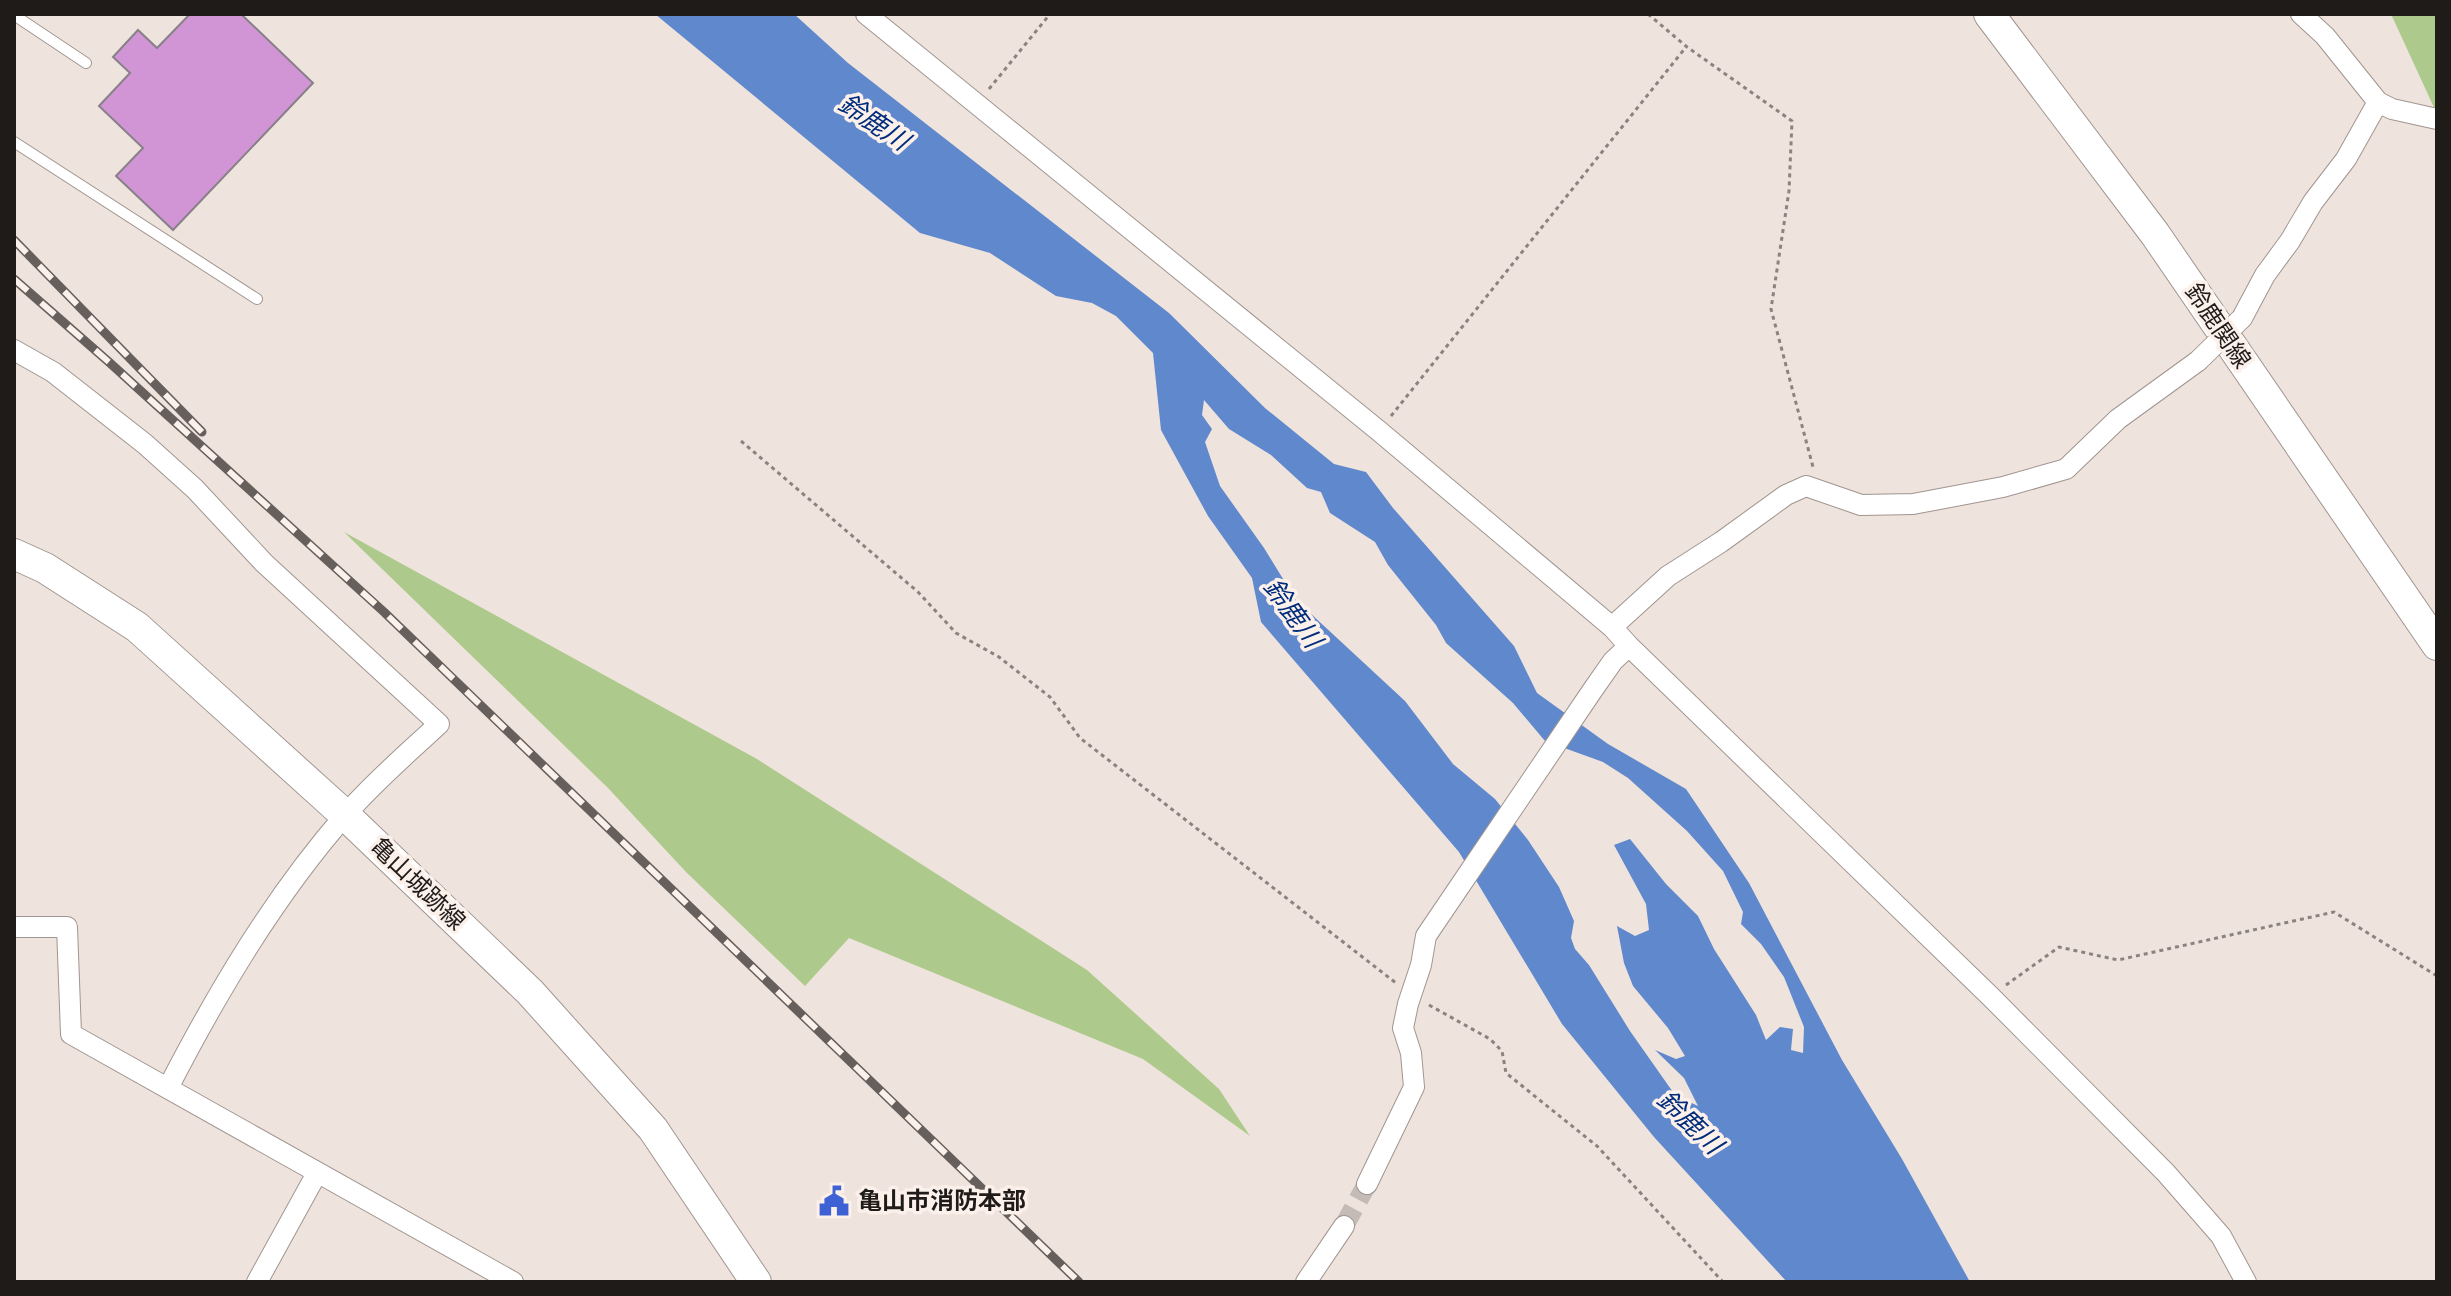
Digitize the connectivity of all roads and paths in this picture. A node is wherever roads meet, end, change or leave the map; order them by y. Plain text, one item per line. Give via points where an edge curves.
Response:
1 (866, 14) edge
2 (1050, 14) edge
3 (1648, 14) edge
4 (1989, 14) edge
5 (2301, 14) edge
6 (14, 15) edge
7 (1687, 47) junction
8 (86, 63) dead end
9 (2378, 102) junction
10 (976, 105) junction
11 (2437, 119) edge
12 (14, 142) edge
13 (257, 299) dead end
14 (14, 350) edge
15 (1379, 431) junction
16 (741, 441) dead end
17 (1819, 489) junction
18 (14, 554) edge
19 (1612, 627) junction
20 (2437, 645) edge
21 (1629, 646) junction
22 (345, 815) junction
23 (14, 927) edge
24 (2437, 976) edge
25 (1411, 994) junction
26 (1990, 996) junction
27 (168, 1088) junction
28 (317, 1173) junction
29 (1367, 1184) tunnel mouth
30 (1344, 1226) tunnel mouth
31 (257, 1282) edge
32 (513, 1282) edge
33 (756, 1282) edge
34 (1306, 1282) edge
35 (1723, 1282) edge
36 (2246, 1282) edge

1 - 10 street
2 - 10 path
3 - 7 path
4 - 20 main road, 鈴鹿関線 via 2155,234
5 - 9 street
6 - 8 lane
7 - 15 path
7 - 17 path via 1792,121 1789,191 1771,309
9 - 11 street
9 - 17 street, bridge via 2242,318 2198,361 2118,419 2066,469 1913,504 1861,505
10 - 15 street
12 - 13 lane
14 - 22 street via 53,372 145,444 264,563 439,724
15 - 19 street
16 - 25 path via 918,592 956,633 999,657 1050,697 1080,738
17 - 19 street via 1806,486 1786,495 1668,576
18 - 22 main road, 亀山城跡線 via 137,627
19 - 21 street
21 - 25 street via 1613,661 1426,936
21 - 26 street
22 - 27 street via 255,935
22 - 33 main road, 亀山城跡線 via 530,992 653,1129
23 - 27 street via 67,927 71,1034
24 - 26 path via 2334,912 2118,960 2059,947
25 - 29 street via 1403,1028 1414,1087
25 - 35 path via 1490,1039 1502,1051 1506,1073 1597,1146
26 - 36 street via 2166,1173 2221,1236
27 - 28 street
28 - 31 street
28 - 32 street
30 - 34 street

